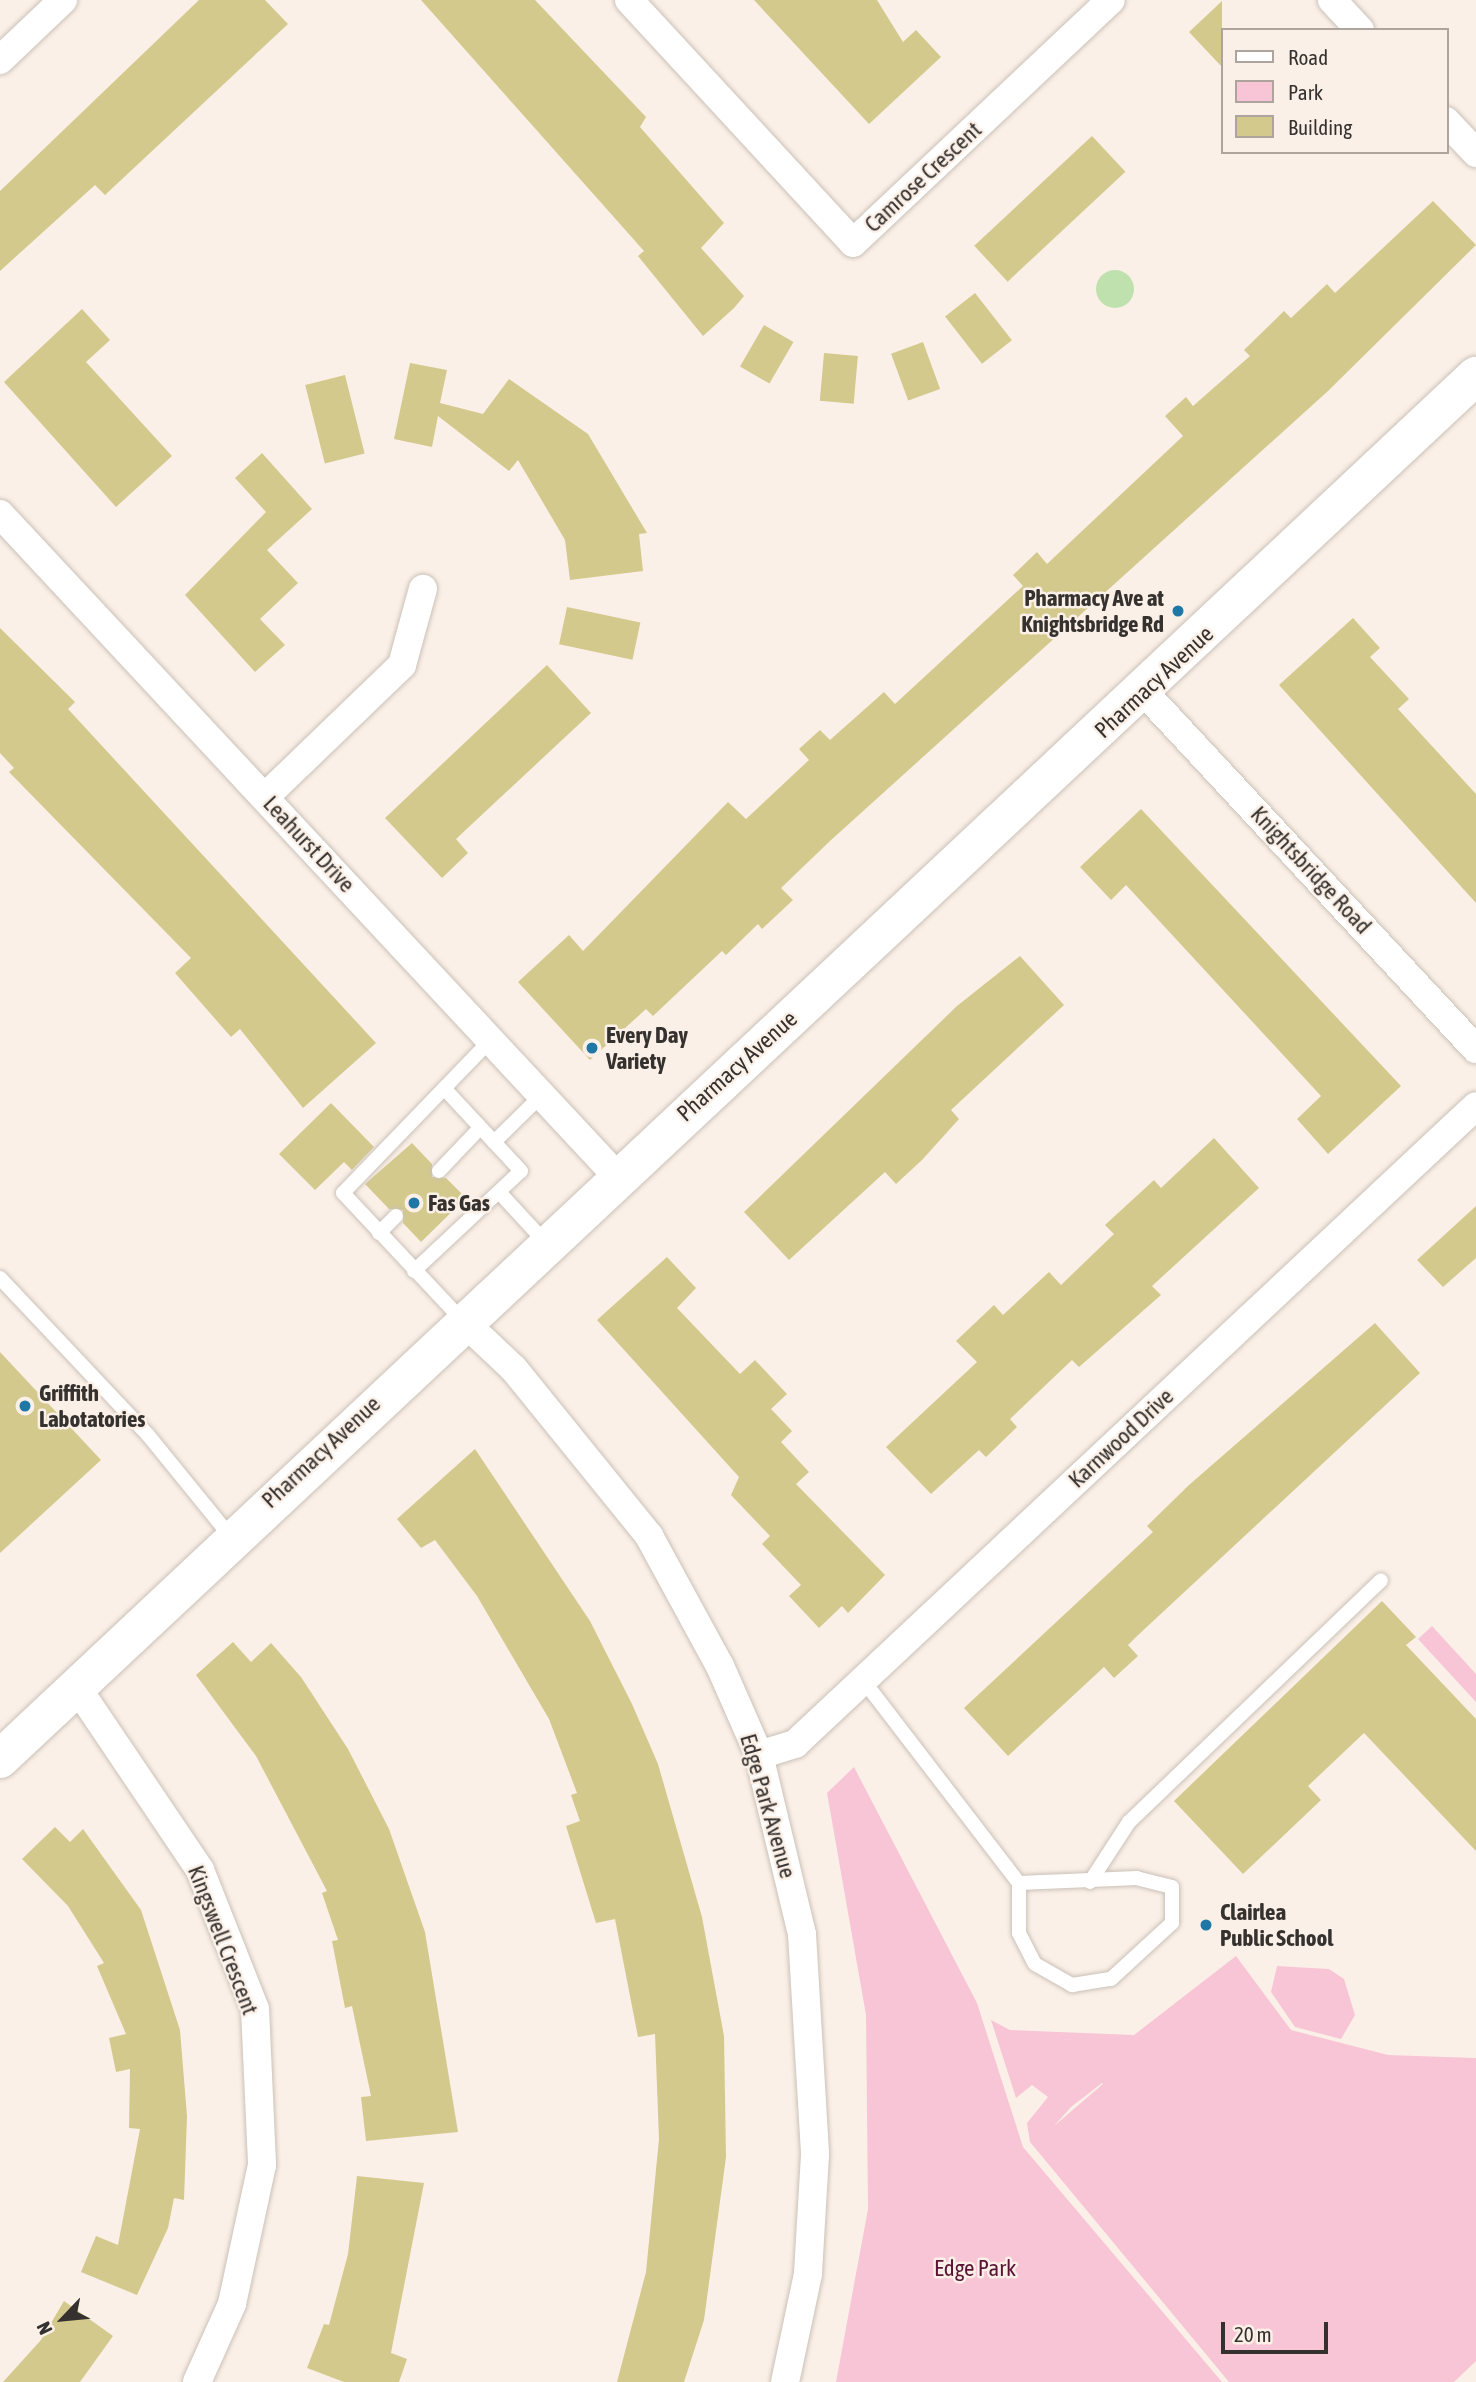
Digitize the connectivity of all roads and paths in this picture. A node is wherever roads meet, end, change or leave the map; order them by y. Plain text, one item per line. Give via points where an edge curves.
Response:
1 (63, 0) edge
2 (629, 0) edge
3 (1111, 0) edge
4 (1332, 0) edge
5 (1358, 28) edge
6 (0, 60) edge
7 (1448, 123) edge
8 (1476, 153) edge
9 (1476, 376) edge
10 (0, 514) edge
11 (423, 589) dead end
12 (1145, 693) junction
13 (266, 796) junction
14 (490, 1041) junction
15 (1476, 1049) edge
16 (444, 1088) junction
17 (541, 1096) junction
18 (1476, 1106) edge
19 (480, 1128) junction
20 (494, 1142) junction
21 (439, 1171) dead end
22 (617, 1176) junction
23 (499, 1192) junction
24 (396, 1216) dead end
25 (379, 1233) junction
26 (545, 1242) junction
27 (414, 1271) junction
28 (0, 1278) edge
29 (461, 1320) junction
30 (232, 1536) junction
31 (1381, 1580) dead end
32 (863, 1680) junction
33 (78, 1689) junction
34 (759, 1755) junction
35 (0, 1759) edge
36 (1090, 1882) junction
37 (1019, 1883) junction
38 (197, 2382) edge
39 (785, 2382) edge

1 - 6 street
2 - 3 street, Camrose Crescent via 853,243
4 - 5 street
7 - 8 street
9 - 12 street, Pharmacy Avenue
10 - 13 street, Leahurst Drive
11 - 13 street via 402,665
12 - 15 street, Knightsbridge Road
12 - 22 street, Pharmacy Avenue
13 - 14 street, Leahurst Drive
14 - 16 lane
14 - 17 street, Leahurst Drive
16 - 19 lane
16 - 25 lane via 343,1193
17 - 20 lane
17 - 22 street, Leahurst Drive
18 - 32 street, Karnwood Drive
19 - 20 lane
19 - 21 lane
20 - 23 lane via 520,1171
22 - 26 street, Pharmacy Avenue
23 - 26 lane
23 - 27 lane
24 - 25 lane
25 - 27 lane
26 - 29 street, Pharmacy Avenue
27 - 29 lane
28 - 30 lane via 148,1435
29 - 30 street, Pharmacy Avenue
29 - 34 street, Edge Park Avenue via 514,1369 649,1536 720,1666
30 - 33 street, Pharmacy Avenue
31 - 36 lane via 1129,1822
32 - 34 street, Karnwood Drive via 795,1744
32 - 37 lane
33 - 35 street, Pharmacy Avenue
33 - 38 street, Kingswell Crescent via 200,1870 255,2009 262,2165 232,2304
34 - 39 street, Edge Park Avenue via 802,1934 815,2155 808,2274
36 - 37 lane
36 - 37 lane via 1137,1878 1172,1887 1172,1923 1111,1979 1072,1985 1035,1964 1019,1933

